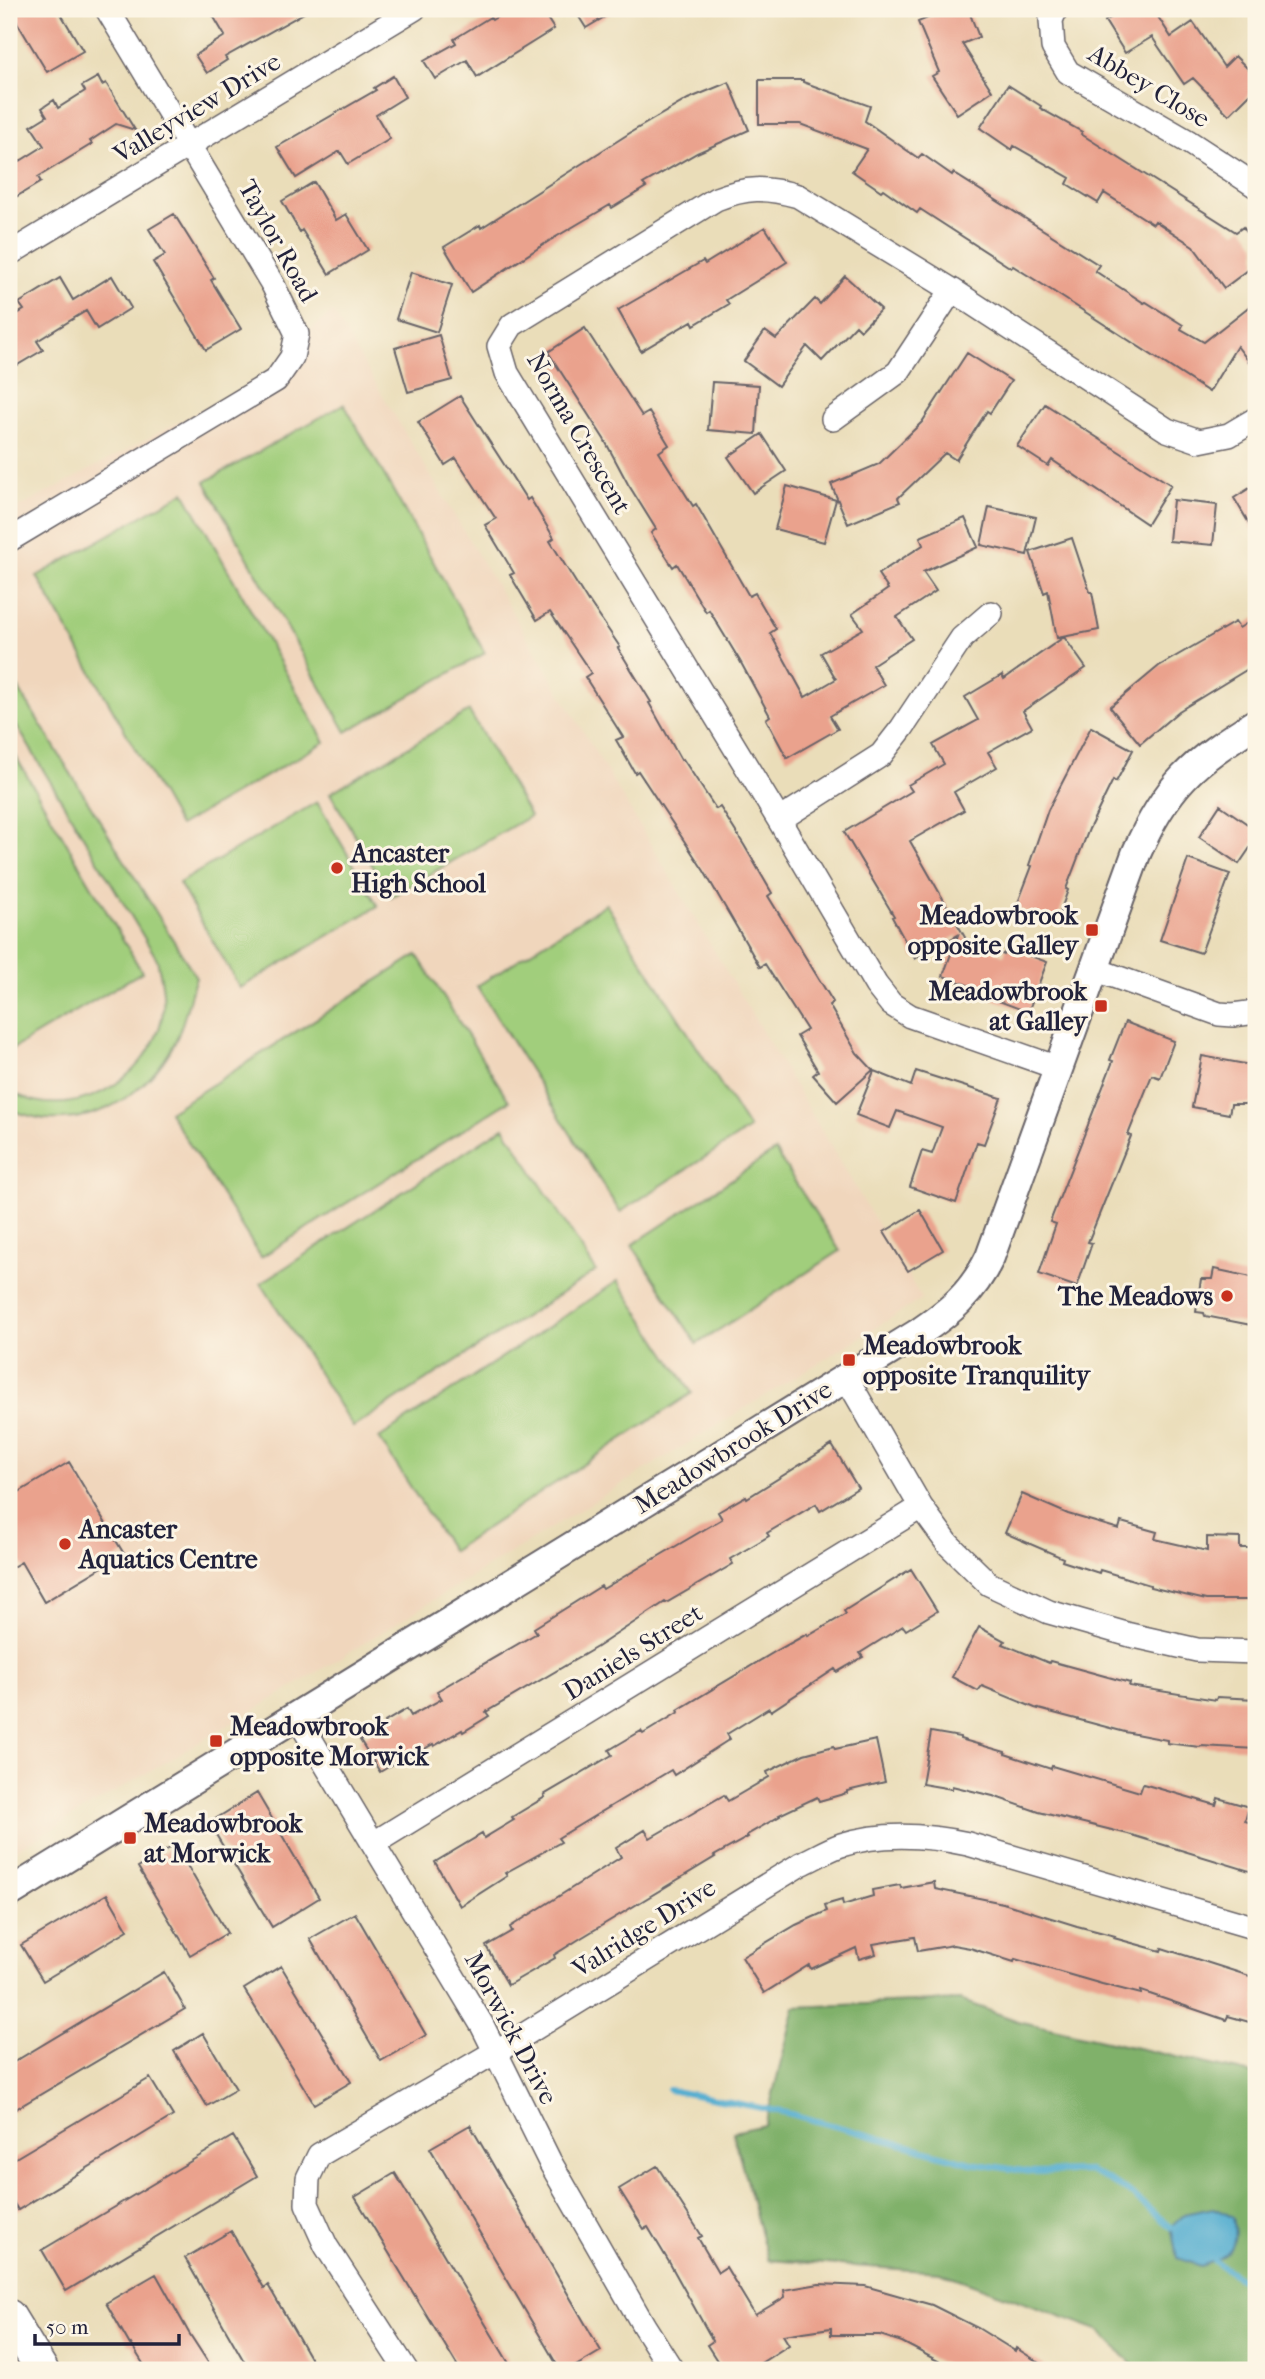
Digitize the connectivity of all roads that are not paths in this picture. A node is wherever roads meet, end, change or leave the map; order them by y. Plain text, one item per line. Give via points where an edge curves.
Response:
1 (107, 9) edge
2 (414, 9) edge
3 (1056, 9) edge
4 (190, 145) junction
5 (1256, 186) edge
6 (9, 254) edge
7 (952, 290) junction
8 (833, 419) dead end
9 (1256, 419) edge
10 (9, 540) edge
11 (991, 612) dead end
12 (1256, 723) edge
13 (779, 820) junction
14 (1094, 969) junction
15 (1256, 1012) edge
16 (1058, 1068) junction
17 (846, 1377) junction
18 (921, 1507) junction
19 (1256, 1652) edge
20 (296, 1715) junction
21 (374, 1843) junction
22 (9, 1893) edge
23 (1256, 1928) edge
24 (496, 2051) junction
25 (9, 2316) edge
26 (42, 2370) edge
27 (406, 2370) edge
28 (672, 2370) edge

1 - 4 street, Taylor Road
2 - 4 street, Valleyview Drive
3 - 5 street, Abbey Close via 1051,20 1053,47 1068,72
4 - 6 street, Valleyview Drive
4 - 10 street, Taylor Road via 297,334 292,357 276,380
7 - 8 street via 898,372
7 - 9 street, Norma Crescent via 1167,430 1199,441 1229,435
7 - 13 street, Norma Crescent via 797,196 752,188 716,199 512,325 499,346 507,373
11 - 13 street via 962,638 881,755
12 - 14 street, Meadowbrook Drive via 1198,762 1165,797 1147,827
13 - 16 street, Norma Crescent via 891,1004 910,1016
14 - 15 street via 1219,1013
14 - 16 street, Meadowbrook Drive
16 - 17 street, Meadowbrook Drive via 990,1256 973,1288 941,1318
17 - 18 street
17 - 20 street, Meadowbrook Drive
18 - 19 street via 948,1544 989,1584 1036,1607 1176,1646
18 - 21 street, Daniels Street
20 - 21 street, Morwick Drive
20 - 22 street, Meadowbrook Drive
21 - 24 street, Morwick Drive
23 - 24 street, Valridge Drive via 968,1844 917,1836 873,1839 841,1845 801,1864
24 - 27 street, Valridge Drive via 319,2155 308,2178 307,2204 326,2246
24 - 28 street, Morwick Drive via 550,2162
25 - 26 main road

